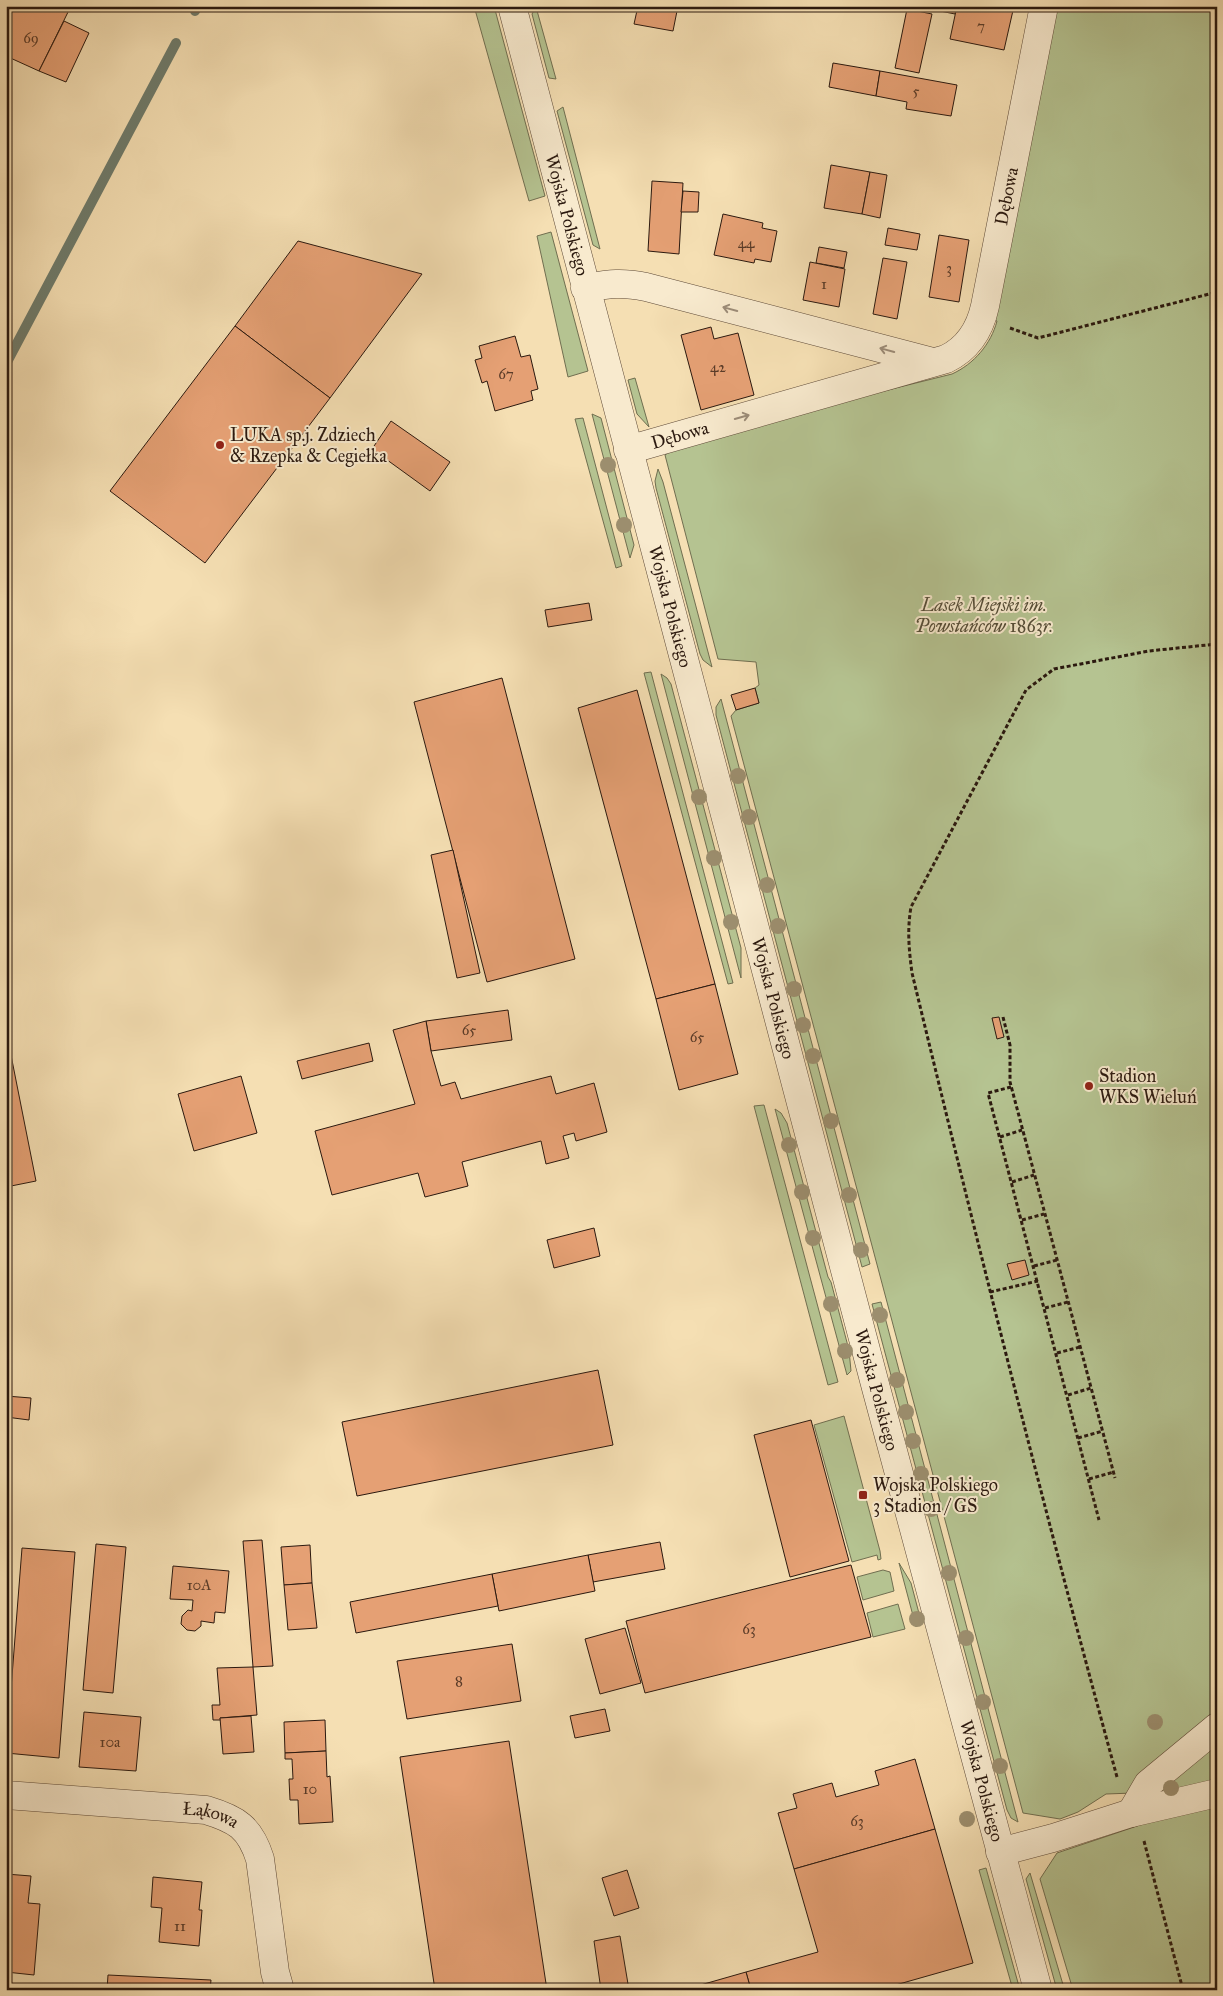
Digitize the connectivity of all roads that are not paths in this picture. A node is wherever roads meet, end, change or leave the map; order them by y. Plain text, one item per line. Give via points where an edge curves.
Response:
1 (512, 6) edge
2 (1044, 6) edge
3 (585, 288) junction
4 (934, 362) junction
5 (628, 450) junction
6 (1217, 1727) edge
7 (1217, 1793) edge
8 (6, 1795) edge
9 (1131, 1813) junction
10 (1000, 1852) junction
11 (280, 1990) edge
12 (1038, 1990) edge

1 - 3 street, Wojska Polskiego
2 - 4 street, Dębowa via 982,320 978,330 956,354
4 -> 3 street via 639,285 614,283
3 - 5 street, Wojska Polskiego
5 -> 4 street, Dębowa
5 - 10 street, Wojska Polskiego
6 - 9 street via 1148,1784
7 - 9 street
8 - 11 street, Łąkowa via 206,1810 228,1817 244,1828 255,1842 260,1859
9 - 10 street
10 - 12 street, Wojska Polskiego

